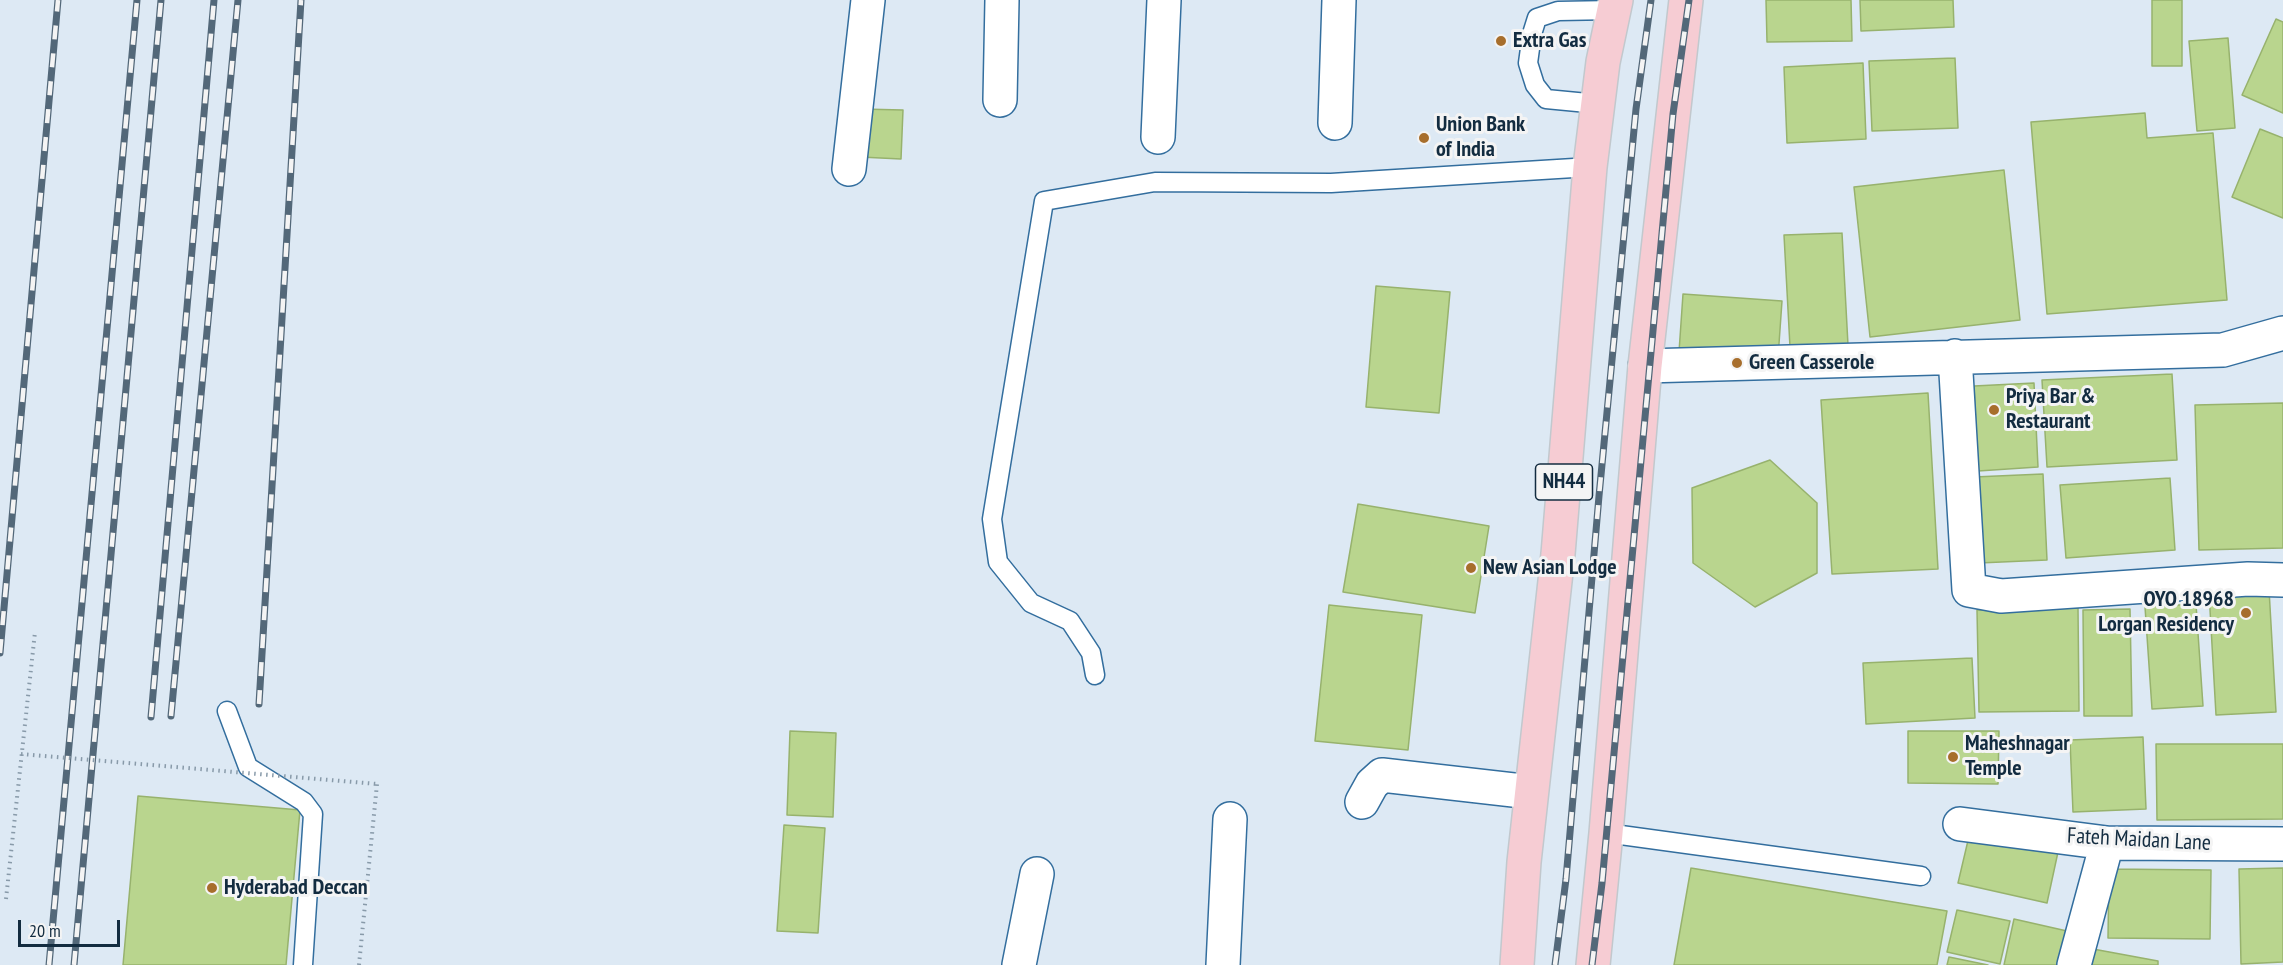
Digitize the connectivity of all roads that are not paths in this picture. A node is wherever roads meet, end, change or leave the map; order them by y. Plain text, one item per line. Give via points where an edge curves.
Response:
1 (868, 0) edge
2 (1002, 0) edge
3 (1164, 0) edge
4 (1339, 0) edge
5 (1686, 0) edge
6 (1615, 5) edge
7 (1000, 100) dead end
8 (1598, 104) junction
9 (1335, 123) dead end
10 (1158, 137) dead end
11 (1590, 167) junction
12 (849, 169) dead end
13 (2283, 333) edge
14 (1955, 356) junction
15 (1645, 366) junction
16 (2283, 580) edge
17 (1095, 675) dead end
18 (227, 711) dead end
19 (1531, 792) junction
20 (1362, 802) dead end
21 (1230, 819) dead end
22 (1960, 824) dead end
23 (1606, 833) junction
24 (2107, 843) junction
25 (2283, 844) edge
26 (1037, 874) dead end
27 (1921, 876) dead end
28 (303, 965) edge
29 (1019, 965) edge
30 (1223, 965) edge
31 (1517, 965) edge
32 (1593, 965) edge
33 (2074, 965) edge

1 - 12 street
2 - 7 street
3 - 10 street
4 - 9 street
5 - 15 highway
6 - 8 highway, NH44
6 - 8 lane via 1558,11 1537,18 1528,63 1535,85 1546,99
8 - 11 highway, NH44
11 - 17 lane via 1331,183 1155,182 1044,201 992,519 998,562 1031,603 1070,621 1091,653
11 - 19 highway, NH44 via 1558,554
13 - 14 street via 2223,350
14 - 15 street
14 - 16 street via 1969,590 2001,596
15 - 23 highway
18 - 28 lane via 248,767 304,802 313,813
19 - 20 street via 1382,776 1371,784
19 - 31 highway, NH44
21 - 30 street
22 - 24 street, Fateh Maidan Lane
23 - 27 lane
23 - 32 highway
24 - 25 street, Fateh Maidan Lane
24 - 33 street
26 - 29 street

